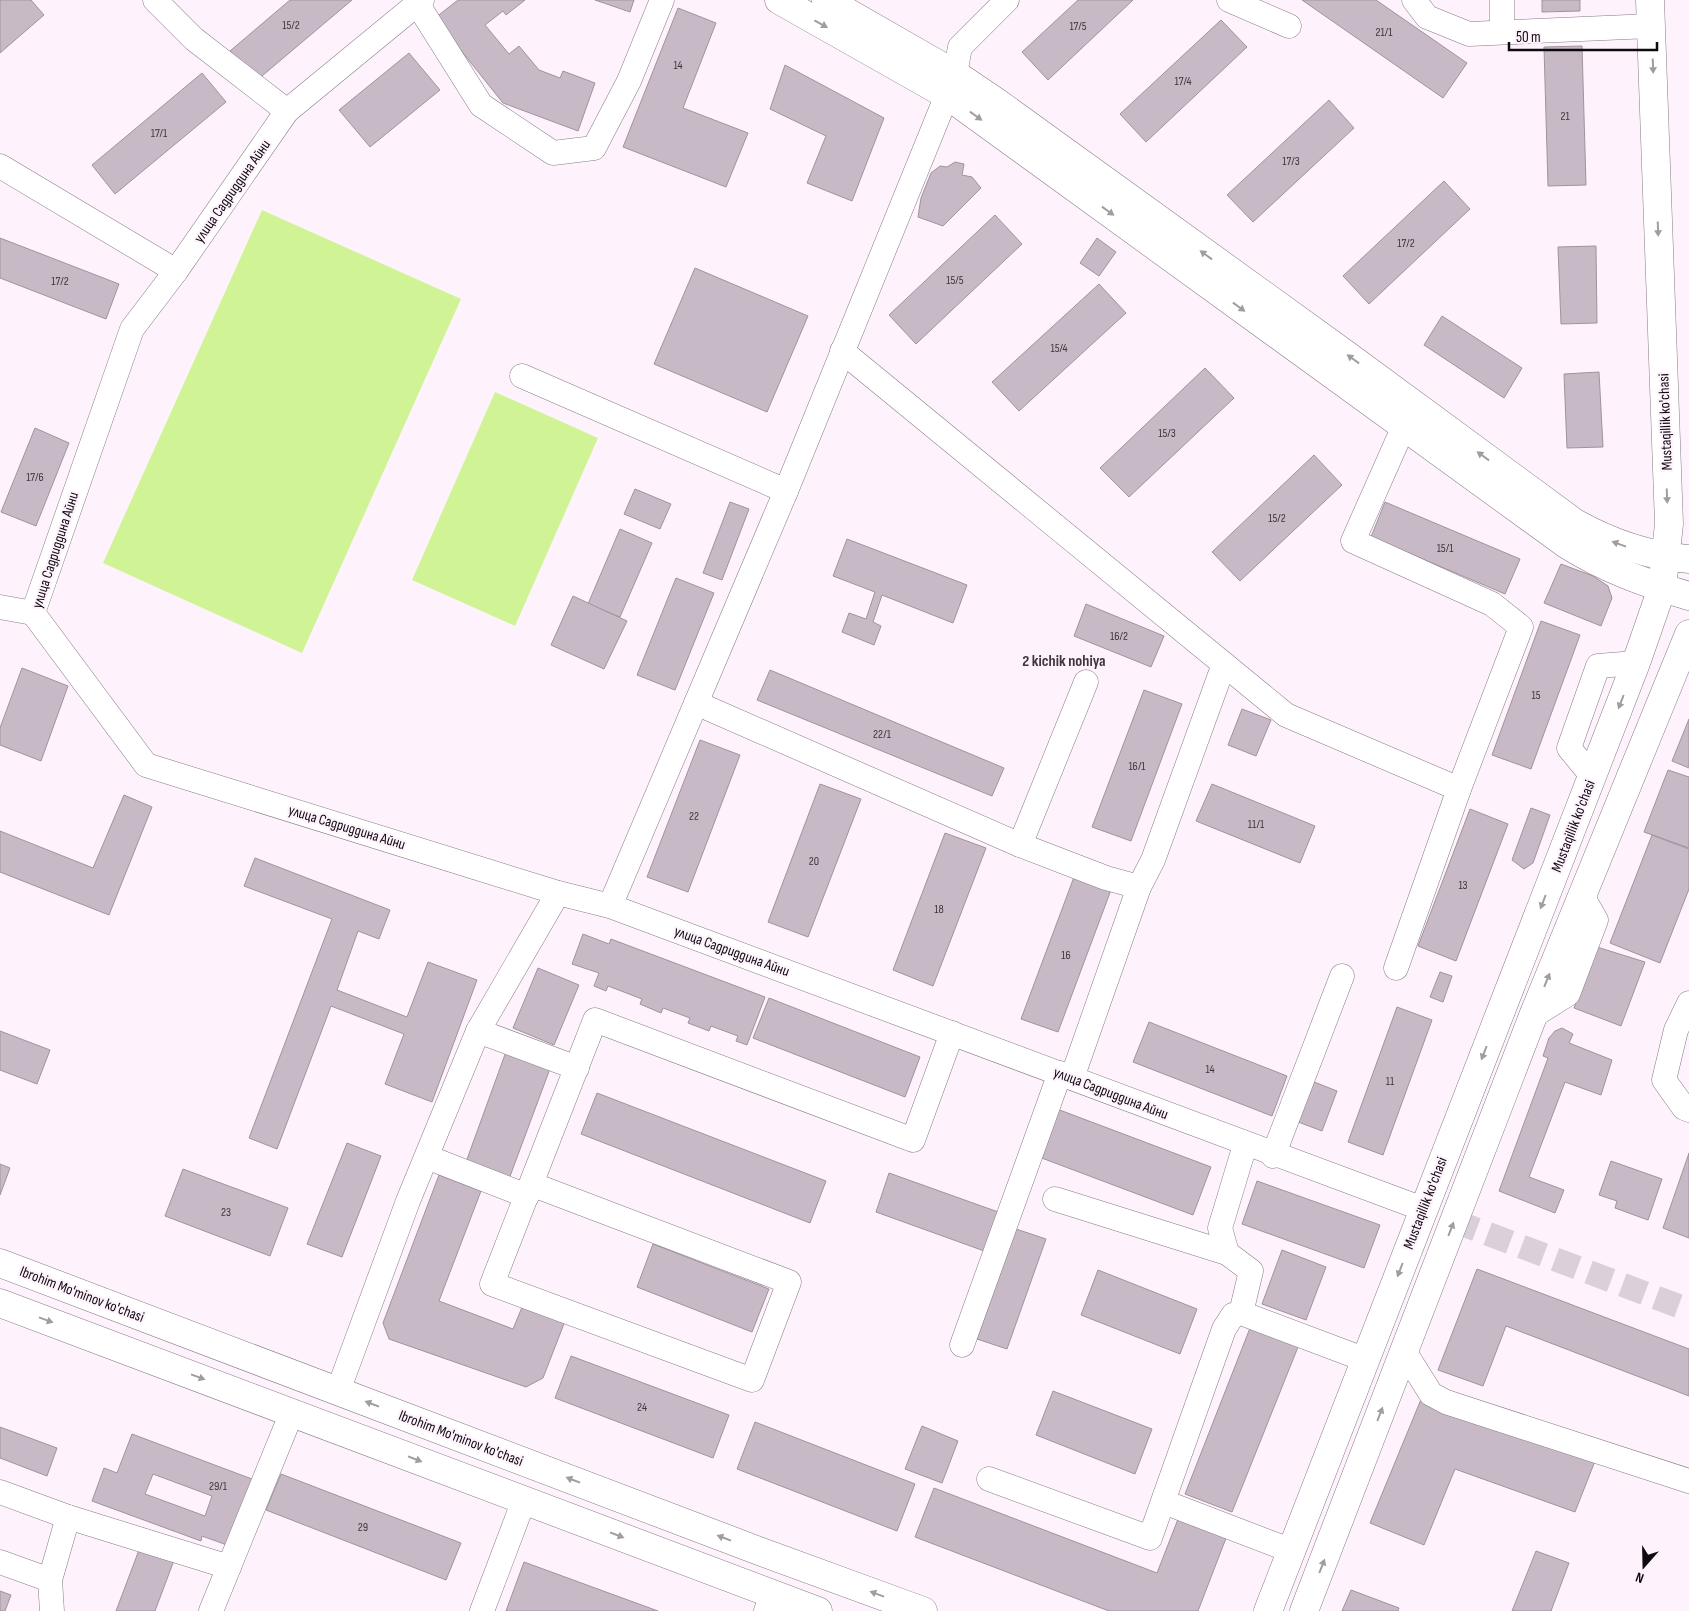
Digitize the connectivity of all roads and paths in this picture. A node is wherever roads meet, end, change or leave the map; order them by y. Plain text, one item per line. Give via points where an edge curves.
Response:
1 (154, 0) edge
2 (662, 0) edge
3 (779, 0) edge
4 (826, 0) edge
5 (1008, 0) edge
6 (1229, 0) edge
7 (1414, 0) edge
8 (1502, 0) edge
9 (418, 1) edge
10 (1651, 13) edge
11 (1289, 26) dead end
12 (1502, 31) junction
13 (951, 85) junction
14 (287, 112) junction
15 (0, 166) edge
16 (176, 271) junction
17 (842, 350) junction
18 (522, 376) dead end
19 (1404, 426) junction
20 (786, 491) junction
21 (1677, 558) edge
22 (1662, 588) junction
23 (1689, 596) edge
24 (0, 607) edge
25 (33, 613) junction
26 (1689, 634) edge
27 (1224, 664) junction
28 (1086, 682) dead end
29 (1689, 685) edge
30 (696, 703) junction
31 (1658, 708) junction
32 (1459, 789) junction
33 (1020, 845) junction
34 (1139, 887) junction
35 (558, 893) junction
36 (610, 906) junction
37 (1396, 968) dead end
38 (1342, 976) dead end
39 (1689, 1004) edge
40 (478, 1032) junction
41 (952, 1033) junction
42 (577, 1068) junction
43 (1066, 1076) junction
44 (1689, 1110) edge
45 (1245, 1145) junction
46 (1273, 1156) junction
47 (427, 1157) junction
48 (529, 1190) junction
49 (1055, 1199) dead end
50 (1423, 1209) junction
51 (1227, 1253) junction
52 (0, 1263) edge
53 (0, 1303) edge
54 (1241, 1313) junction
55 (962, 1345) dead end
56 (1404, 1351) junction
57 (1366, 1360) junction
58 (338, 1391) junction
59 (292, 1412) junction
60 (990, 1479) dead end
61 (1689, 1481) edge
62 (0, 1492) edge
63 (524, 1500) junction
64 (1164, 1502) junction
65 (68, 1517) junction
66 (1292, 1551) junction
67 (0, 1562) edge
68 (229, 1567) junction
69 (50, 1580) junction
70 (769, 1602) edge
71 (52, 1611) edge
72 (211, 1611) edge
73 (482, 1611) edge
74 (818, 1611) edge
75 (923, 1611) edge
76 (1268, 1611) edge
77 (1304, 1611) edge

1 - 14 street via 194,39
2 - 9 street via 629,81 594,148 553,153 482,105
3 -> 13 main road
4 - 13 main road
5 - 13 street via 960,46
6 - 11 street
7 - 12 street via 1427,16 1469,34
8 - 12 street
9 - 14 street, улица Садриддина Айни
10 - 12 street
10 -> 21 main road, Mustaqillik ko'chasi via 1669,524
13 - 17 street
13 -> 19 main road
21 -> 13 main road via 1633,550 1575,523 995,101
14 - 16 street, улица Садриддина Айни
15 - 16 street
16 - 25 street, улица Садриддина Айни via 132,329
17 - 20 street
17 - 27 street
18 - 20 street
19 - 22 main road via 1580,553 1630,578
19 - 32 street via 1353,540 1492,604 1521,627
20 - 30 street
21 - 22 main road, Mustaqillik ko'chasi
22 - 23 main road
22 -> 50 main road, Mustaqillik ko'chasi via 1636,663
24 - 25 street
25 - 35 street, улица Садриддина Айни via 146,765
26 - 31 main road
27 - 32 street via 1286,715
27 - 34 street via 1153,860
28 - 33 street
29 - 31 main road
30 - 33 street
30 - 36 street
56 -> 31 main road via 1581,894
32 - 37 street
33 - 34 street
34 - 43 street
35 - 36 street, улица Садриддина Айни
35 - 40 street
36 - 41 street, улица Садриддина Айни
38 - 46 street
39 - 44 street via 1676,1030 1664,1080 1684,1108
40 - 42 street
40 - 47 street
41 - 42 street via 913,1140 595,1020
41 - 43 street, улица Садриддина Айни
42 - 48 street
43 - 45 street, улица Садриддина Айни
43 - 55 street
45 - 46 street, улица Садриддина Айни
45 - 51 street via 1220,1228
46 - 50 street, улица Садриддина Айни
47 - 48 street
47 - 58 street
48 - 48 street via 789,1282 752,1380 492,1284
49 - 51 street
50 -> 57 main road, Mustaqillik ko'chasi
51 - 54 street via 1251,1271
52 - 58 main road, Ibrohim Mo'minov ko'chasi
53 -> 59 main road
54 - 57 street
54 - 64 street via 1233,1315 1224,1329
56 - 61 street via 1431,1394 1446,1402
77 -> 56 main road
57 - 66 main road, Mustaqillik ko'chasi
75 -> 58 main road, Ibrohim Mo'minov ko'chasi
59 -> 63 main road
59 - 68 street
60 - 64 street via 1150,1538
62 - 65 street
63 -> 70 main road
63 - 73 street
64 - 66 street
65 - 68 street
65 - 69 street
66 - 76 main road, Mustaqillik ko'chasi
67 - 69 street
68 - 72 street
69 - 71 street
70 - 74 main road

